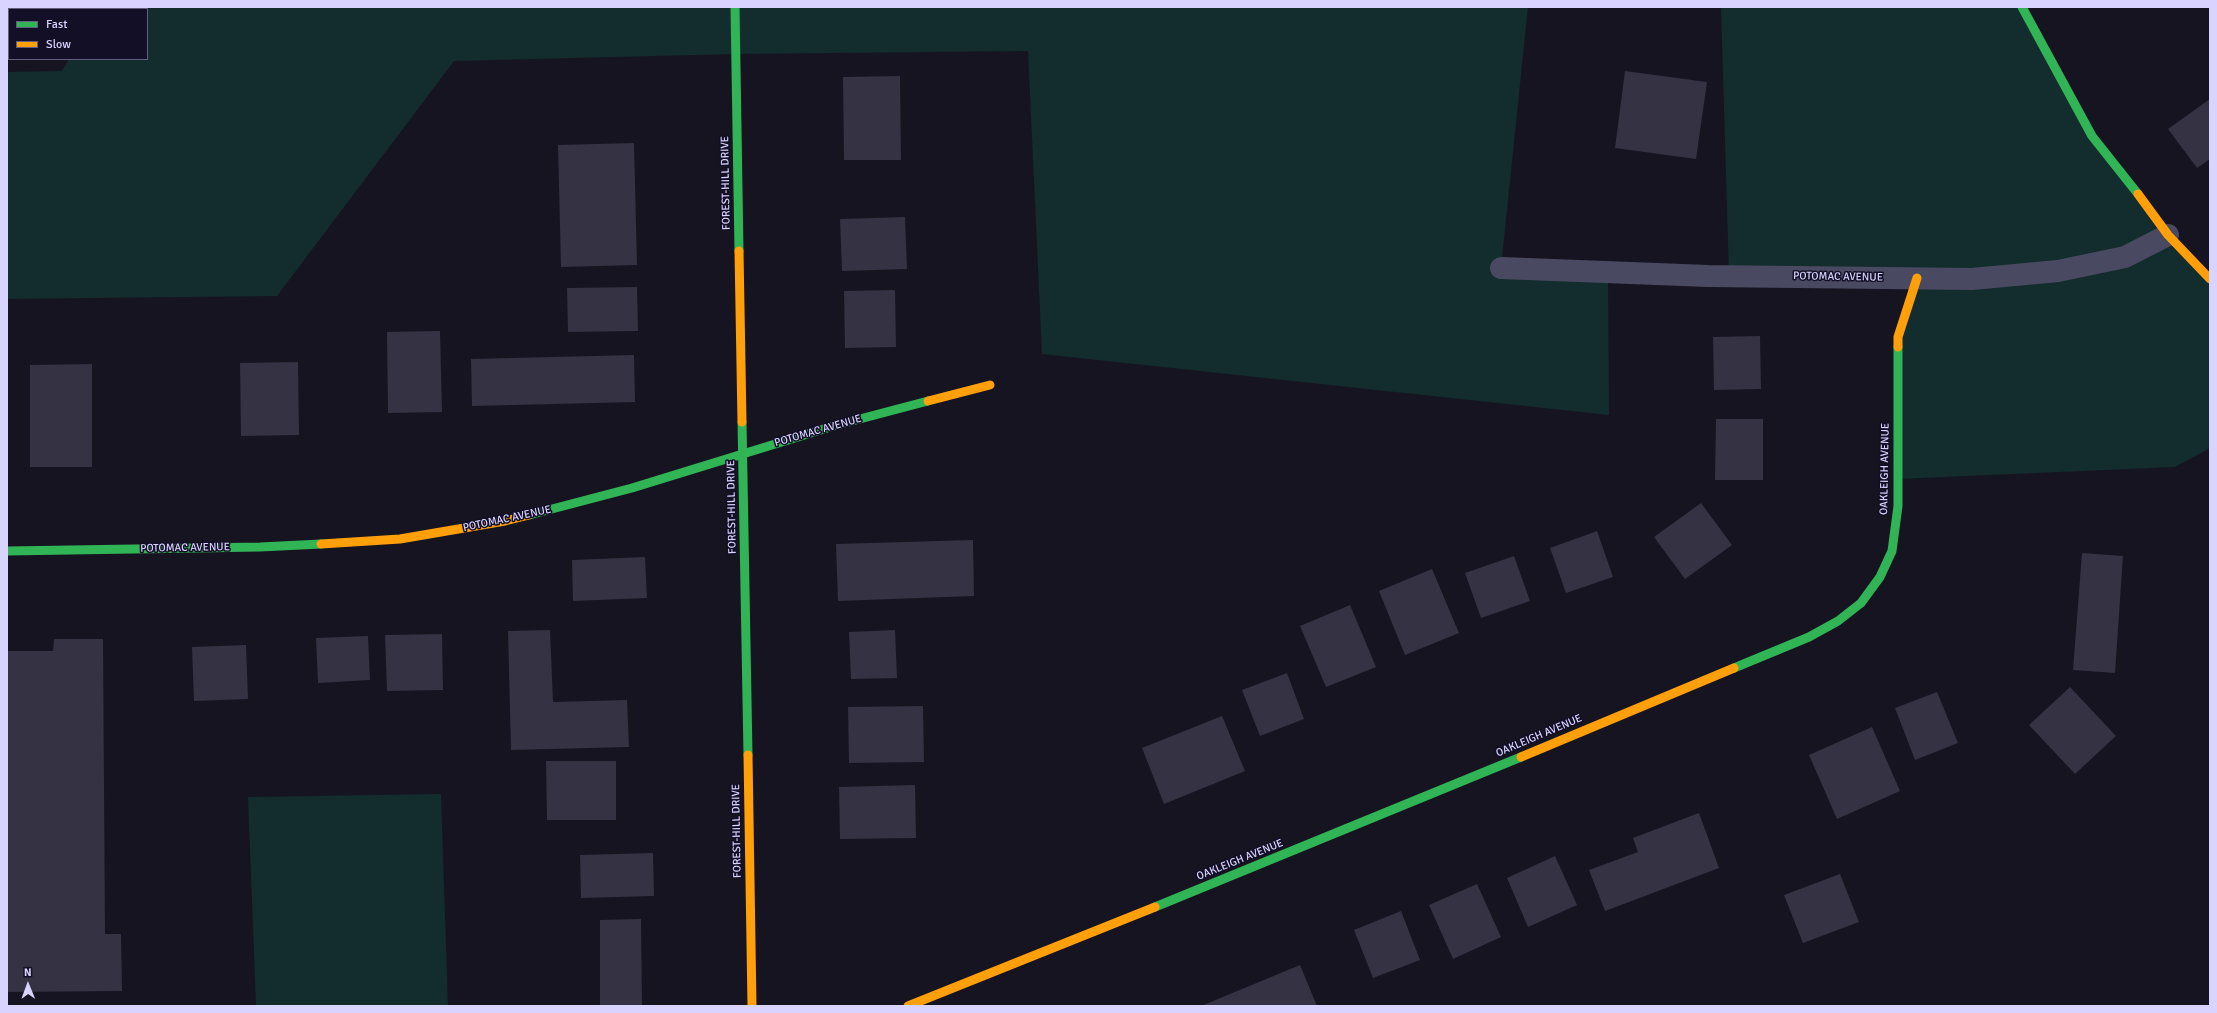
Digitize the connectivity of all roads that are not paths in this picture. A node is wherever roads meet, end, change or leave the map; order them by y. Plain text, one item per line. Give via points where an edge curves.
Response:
1 (735, 7) edge
2 (2022, 7) edge
3 (2168, 235) junction
4 (1501, 268) dead end
5 (1917, 278) junction
6 (2210, 279) edge
7 (990, 385) dead end
8 (743, 454) junction
9 (7, 551) edge
10 (752, 1006) edge
11 (908, 1006) edge

1 - 8 street, FOREST-HILL DRIVE
2 - 3 street via 2092,136 2117,165
3 - 5 street, POTOMAC AVENUE via 2125,257 2058,271 1972,279
3 - 6 street
4 - 5 street, POTOMAC AVENUE via 1708,276
5 - 11 street, OAKLEIGH AVENUE via 1898,337 1898,506 1892,551 1880,578 1864,598 1838,620 1802,640 1260,866
7 - 8 street, POTOMAC AVENUE via 837,425
8 - 9 street, POTOMAC AVENUE via 632,488 505,521 400,539 260,547
8 - 10 street, FOREST-HILL DRIVE

